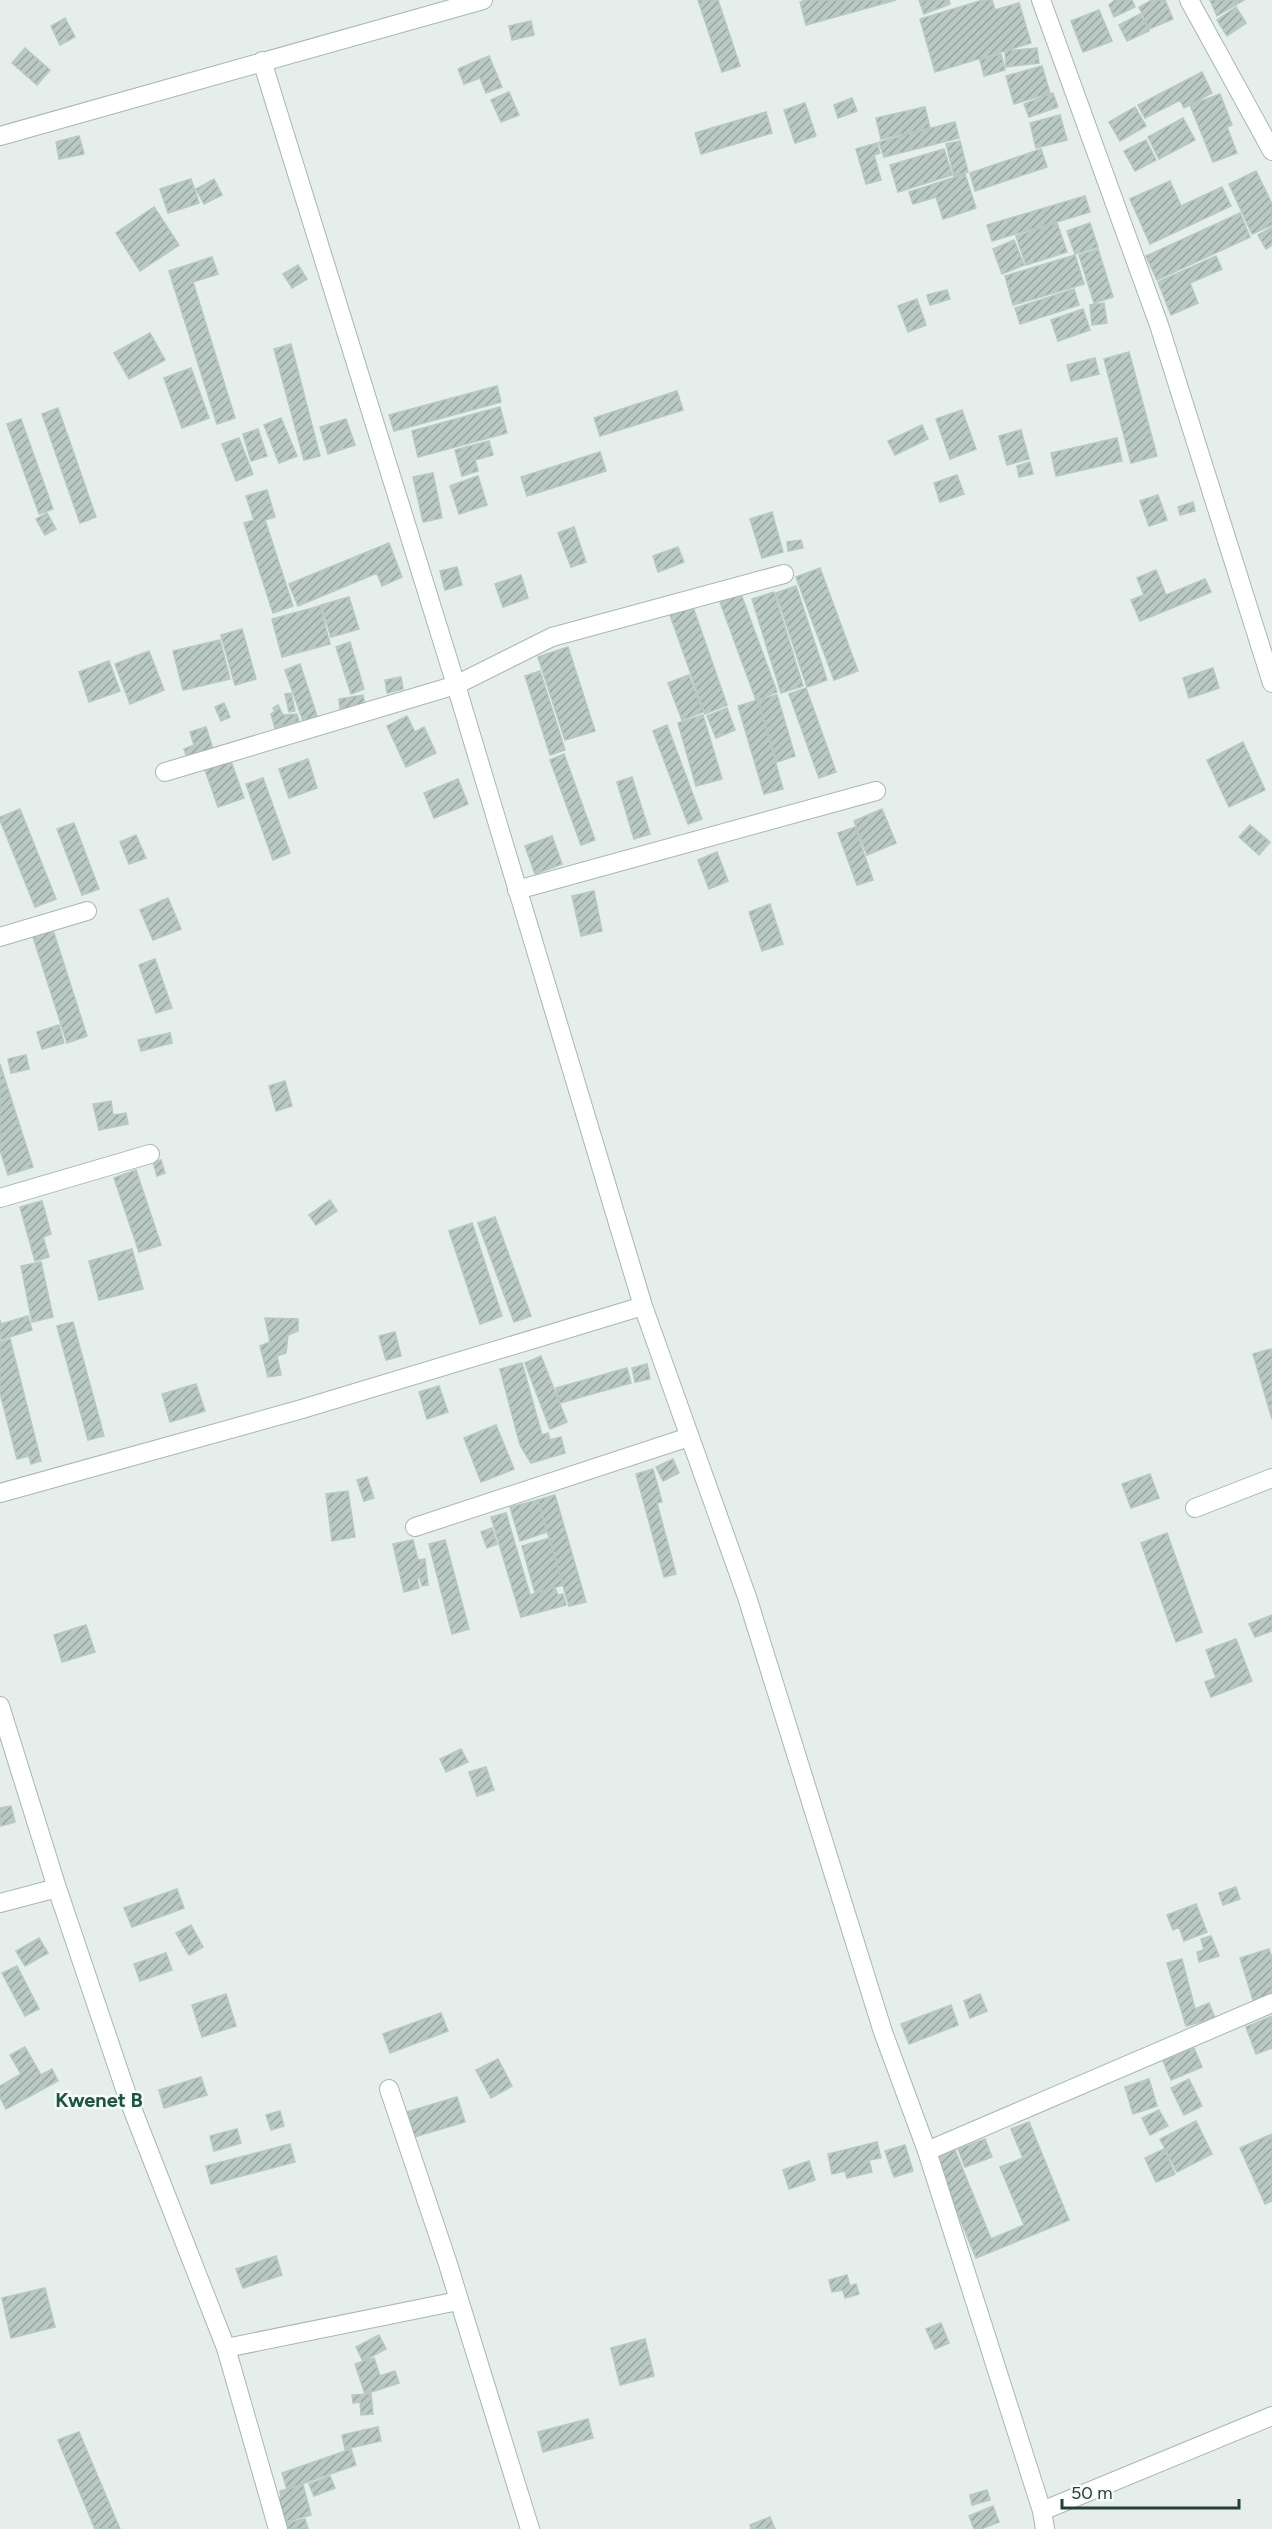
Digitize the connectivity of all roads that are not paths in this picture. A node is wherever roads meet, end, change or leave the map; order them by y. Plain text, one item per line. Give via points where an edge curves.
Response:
1 (483, 0) edge
2 (1041, 0) edge
3 (1189, 0) edge
4 (262, 61) junction
5 (0, 136) edge
6 (1272, 151) edge
7 (784, 574) dead end
8 (1272, 683) edge
9 (456, 685) junction
10 (165, 772) dead end
11 (876, 791) dead end
12 (517, 890) junction
13 (87, 912) dead end
14 (0, 937) edge
15 (150, 1154) dead end
16 (0, 1198) edge
17 (643, 1306) junction
18 (689, 1437) junction
19 (1272, 1478) edge
20 (0, 1493) edge
21 (1195, 1508) dead end
22 (415, 1527) dead end
23 (0, 1706) edge
24 (57, 1888) junction
25 (0, 1903) edge
26 (1272, 2002) edge
27 (389, 2089) dead end
28 (927, 2151) junction
29 (458, 2301) junction
30 (226, 2348) junction
31 (1272, 2416) edge
32 (1042, 2511) junction
33 (278, 2529) edge
34 (530, 2529) edge
35 (1045, 2529) edge

1 - 4 street
2 - 8 street via 1159,325
3 - 6 street
4 - 5 street
4 - 9 street
7 - 9 street via 552,637
9 - 10 street
9 - 12 street
11 - 12 street
12 - 17 street
13 - 14 street
15 - 16 street
17 - 18 street
17 - 20 street via 303,1409
18 - 22 street
18 - 28 street via 747,1597 883,2032
19 - 21 street
23 - 24 street
24 - 25 street
24 - 30 street via 129,2098
26 - 28 street
27 - 29 street
28 - 32 street
29 - 30 street
29 - 34 street
30 - 33 street
31 - 32 street
32 - 35 street

